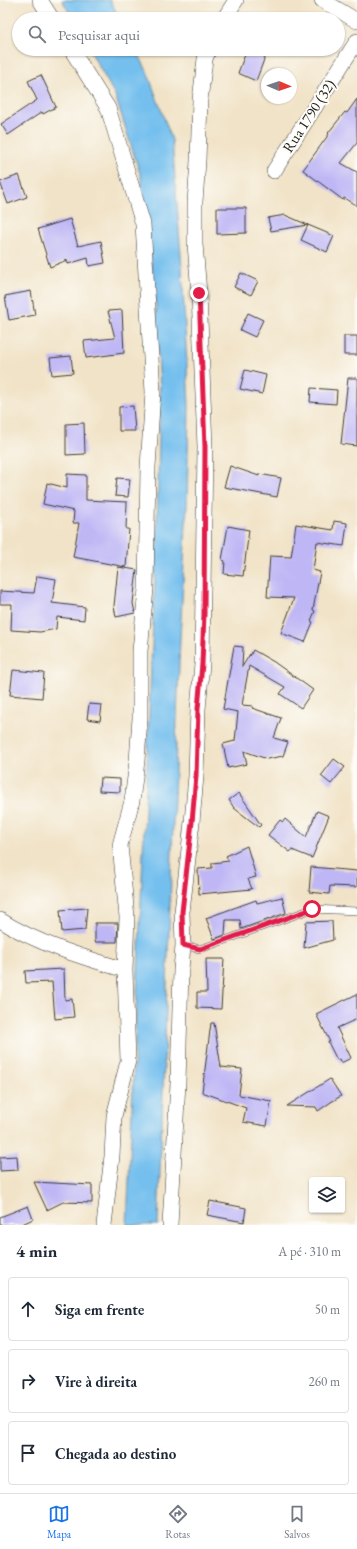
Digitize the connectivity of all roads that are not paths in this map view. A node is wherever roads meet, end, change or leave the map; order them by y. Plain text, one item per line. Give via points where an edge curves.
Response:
1 (40, 0) edge
2 (236, 0) edge
3 (322, 0) edge
4 (48, 12) edge
5 (228, 12) edge
6 (342, 12) edge
7 (345, 14) edge
8 (357, 21) edge
9 (357, 41) edge
10 (75, 56) edge
11 (206, 56) edge
12 (274, 171) dead end
13 (357, 911) edge
14 (0, 920) edge
15 (183, 945) junction
16 (125, 970) junction
17 (104, 1225) edge
18 (170, 1225) edge

1 - 4 street
2 - 5 street
3 - 6 street
7 - 8 street
9 - 12 street, Rua 1790 (32)
10 - 16 street via 108,108 141,216 150,319 153,392 148,467 146,589 140,651 140,718 132,802 120,845 127,917
11 - 15 street via 200,100 195,202 205,447 202,664 196,776 182,912
13 - 15 lane via 312,909 200,949
14 - 16 street via 42,942
15 - 18 street
16 - 17 street via 128,1061 114,1116

